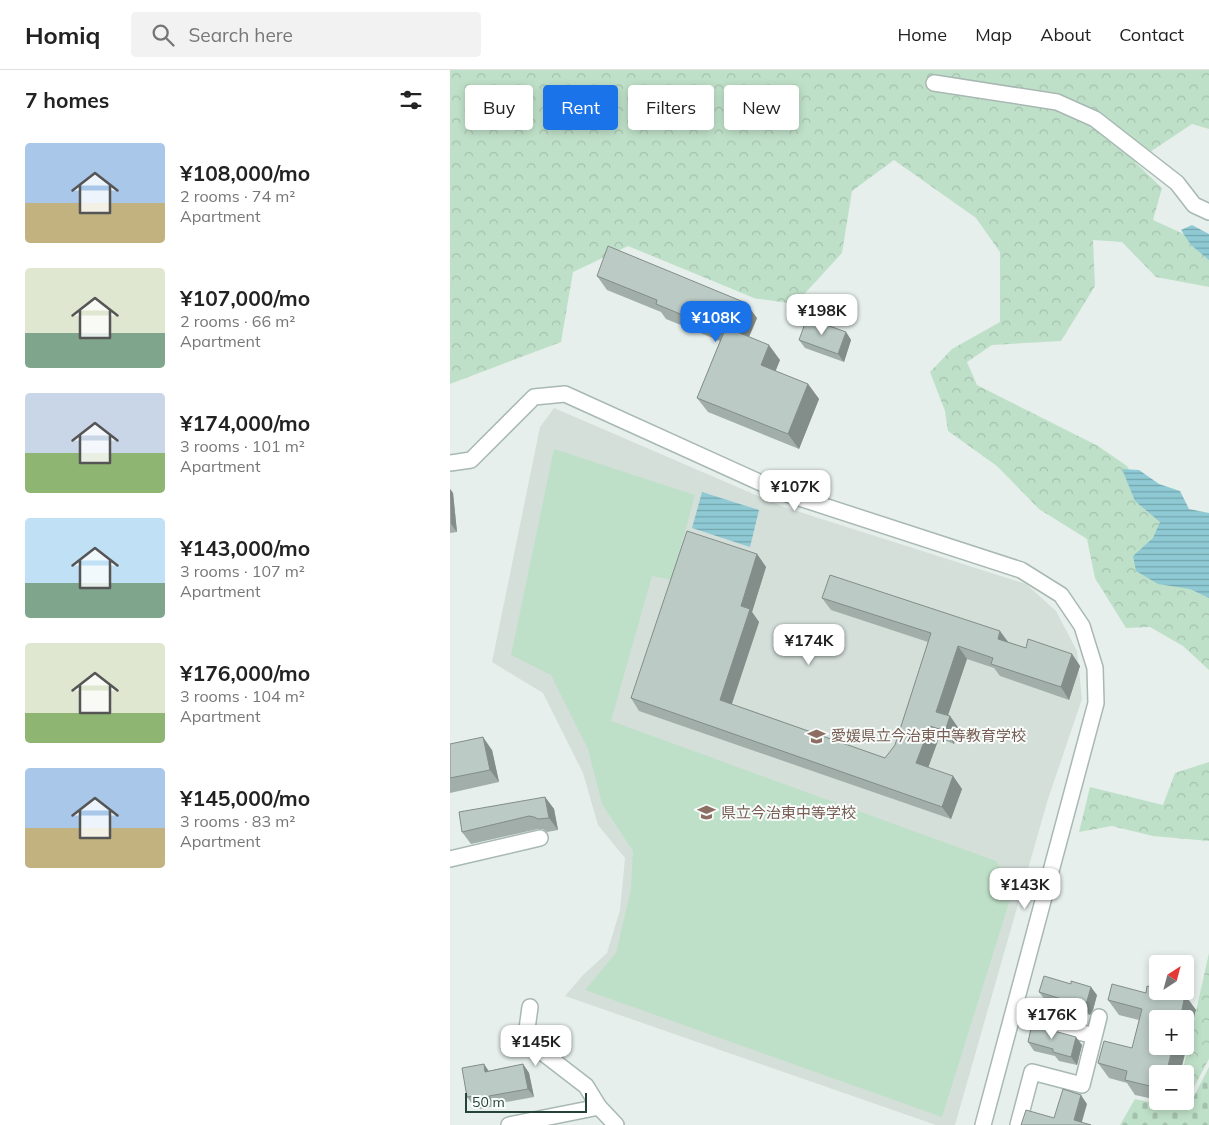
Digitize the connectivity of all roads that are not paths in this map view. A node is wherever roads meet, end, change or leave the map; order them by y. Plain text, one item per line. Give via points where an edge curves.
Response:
1 (934, 83) dead end
2 (1209, 212) edge
3 (450, 463) edge
4 (540, 838) dead end
5 (450, 859) edge
6 (530, 1007) dead end
7 (1099, 1017) dead end
8 (1041, 1022) dead end
9 (1094, 1036) junction
10 (599, 1107) junction
11 (508, 1125) edge
12 (616, 1125) edge
13 (983, 1125) edge
14 (1018, 1125) edge

1 - 2 street via 1057,102 1095,119 1177,183 1194,205
3 - 13 street via 471,460 534,397 564,394 781,492 1021,570 1061,596 1082,626 1096,668 1096,703
4 - 5 street
6 - 10 street via 527,1029 538,1049 586,1086
7 - 9 street
8 - 9 street
9 - 14 street via 1082,1086 1032,1072
10 - 11 street
10 - 12 street

